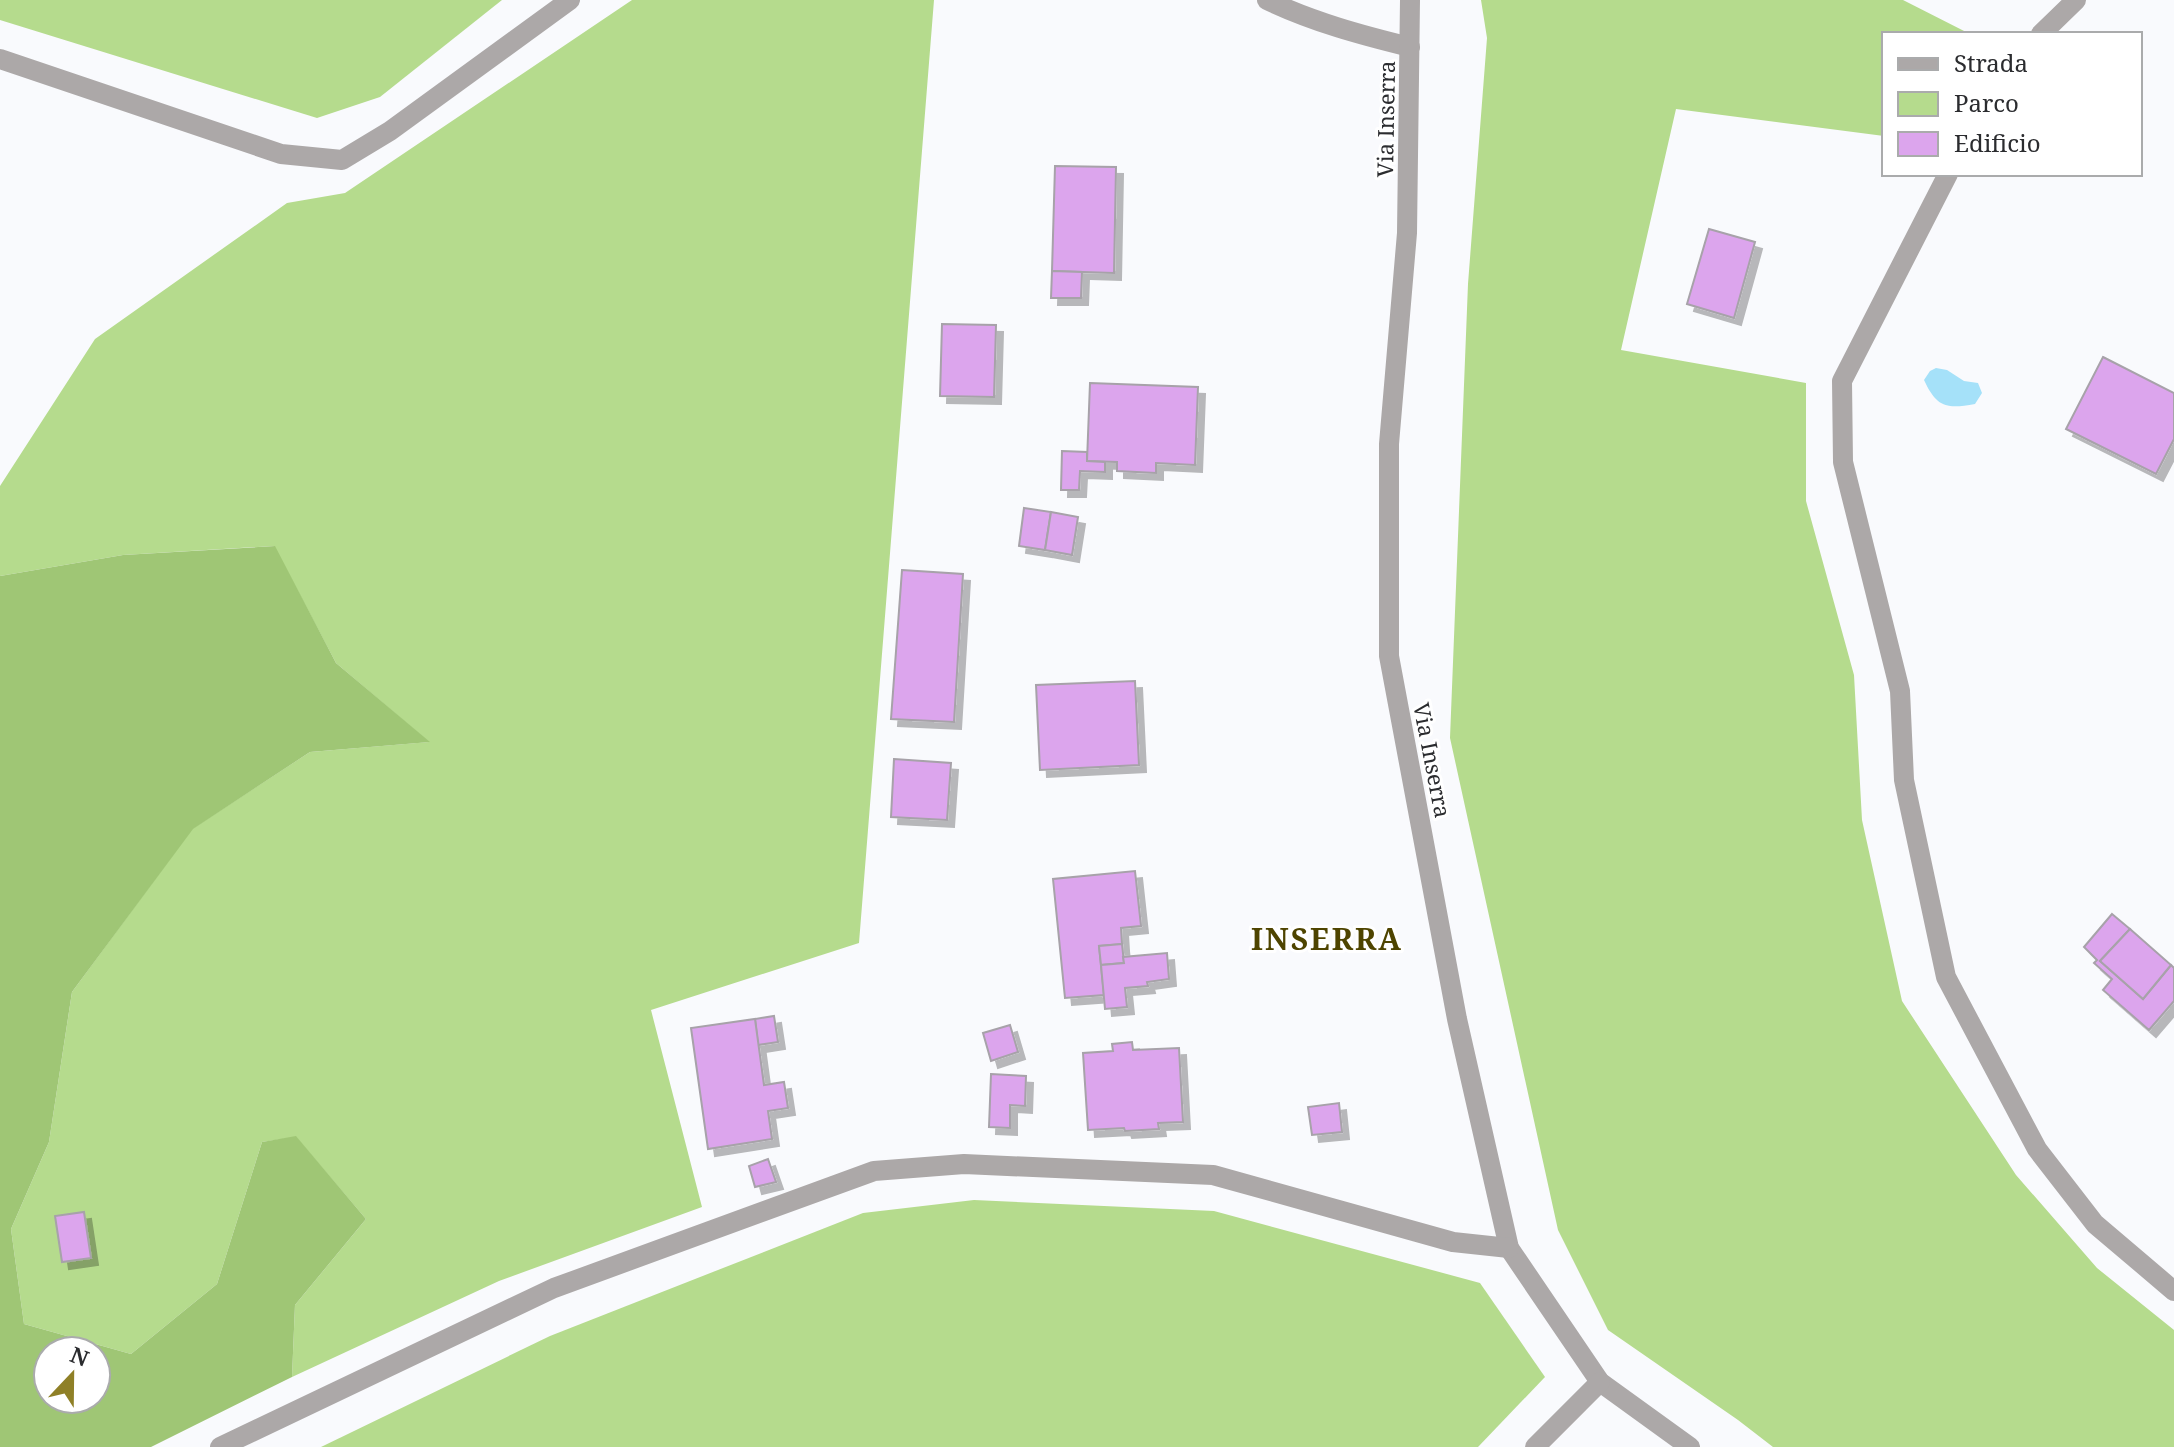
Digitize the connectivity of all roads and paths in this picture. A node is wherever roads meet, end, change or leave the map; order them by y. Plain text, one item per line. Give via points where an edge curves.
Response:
1 (570, 0) edge
2 (1267, 0) edge
3 (1410, 0) edge
4 (2076, 0) edge
5 (2043, 32) edge
6 (1410, 47) junction
7 (0, 59) edge
8 (1947, 176) edge
9 (1509, 1248) junction
10 (2174, 1291) edge
11 (1600, 1382) junction
12 (220, 1447) edge
13 (1535, 1447) edge
14 (1690, 1447) edge

1 - 7 street via 342,160 281,154
2 - 6 street via 1358,35
3 - 6 street, Via Inserra
4 - 5 street
6 - 9 street, Via Inserra via 1407,233 1389,444 1389,656 1457,1019
8 - 10 street via 1842,381 1843,462 1900,691 1904,780 1946,977 2037,1149 2095,1224
9 - 11 street, Via Inserra
9 - 12 street via 1453,1242 1213,1175 964,1164 874,1171 554,1288
11 - 13 street
11 - 14 street, Via Inserra

